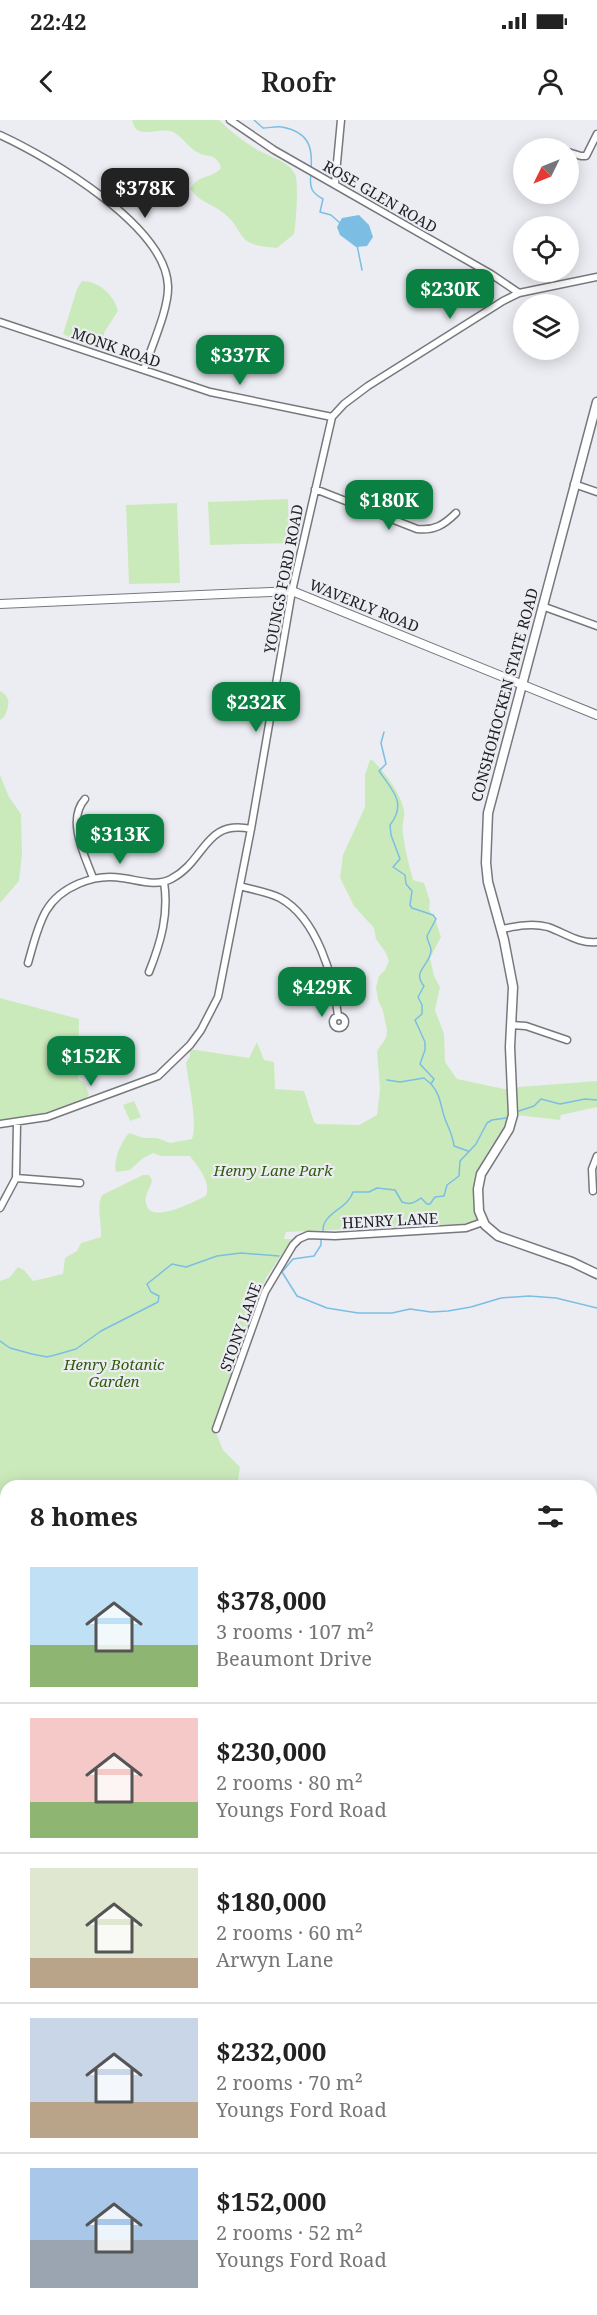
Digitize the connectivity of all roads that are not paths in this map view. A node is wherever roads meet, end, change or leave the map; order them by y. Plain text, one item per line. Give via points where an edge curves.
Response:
1 (230, 120) edge
2 (341, 120) edge
3 (597, 134) edge
4 (0, 135) edge
5 (579, 155) edge
6 (335, 184) junction
7 (597, 277) edge
8 (519, 293) junction
9 (0, 322) edge
10 (144, 370) junction
11 (597, 402) edge
12 (332, 417) junction
13 (574, 484) junction
14 (315, 489) junction
15 (597, 492) edge
16 (456, 513) dead end
17 (292, 591) junction
18 (0, 604) edge
19 (542, 606) junction
20 (597, 626) edge
21 (521, 684) junction
22 (597, 715) edge
23 (85, 799) dead end
24 (251, 829) junction
25 (93, 878) junction
26 (165, 882) junction
27 (240, 886) junction
28 (502, 929) junction
29 (597, 942) edge
30 (28, 963) dead end
31 (149, 972) dead end
32 (338, 1016) dead end
33 (511, 1026) junction
34 (567, 1040) dead end
35 (17, 1123) junction
36 (0, 1124) edge
37 (597, 1156) edge
38 (16, 1178) junction
39 (80, 1183) dead end
40 (593, 1191) dead end
41 (0, 1208) edge
42 (483, 1222) junction
43 (299, 1239) joint
44 (597, 1274) edge
45 (216, 1429) dead end

1 - 6 street, ROSE GLEN ROAD
2 - 6 street
3 - 5 street via 586,156
4 - 10 street via 53,163 103,198 147,237 162,258 168,295
6 - 8 street, ROSE GLEN ROAD
7 - 8 street
8 - 12 street via 368,386
9 - 10 street, MONK ROAD
10 - 12 street, MONK ROAD via 210,392
11 - 13 main road, CONSHOHOCKEN STATE ROAD
12 - 14 street, YOUNGS FORD ROAD
13 - 15 street
13 - 19 main road, CONSHOHOCKEN STATE ROAD
14 - 16 street via 417,529 438,527
14 - 17 street, YOUNGS FORD ROAD
17 - 18 street, WAVERLY ROAD
17 - 21 street, WAVERLY ROAD
17 - 24 street, YOUNGS FORD ROAD
19 - 20 street
19 - 21 main road, CONSHOHOCKEN STATE ROAD
21 - 22 street, WAVERLY ROAD
21 - 28 main road, CONSHOHOCKEN STATE ROAD via 488,813 487,872
23 - 25 street via 76,820
24 - 26 street via 237,826 219,832 182,872
24 - 27 street, YOUNGS FORD ROAD
25 - 26 street
25 - 30 street via 59,896 47,909
26 - 31 street via 166,914 160,946
27 - 32 street via 283,899 304,921 320,946 329,971
27 - 35 street, YOUNGS FORD ROAD via 218,997 185,1052 150,1080 47,1117
28 - 29 street via 542,926 578,940
28 - 33 main road, CONSHOHOCKEN STATE ROAD via 513,987
33 - 34 street via 526,1026
33 - 42 main road, CONSHOHOCKEN STATE ROAD via 513,1115 480,1179 478,1202
35 - 36 street, YOUNGS FORD ROAD
35 - 38 street
37 - 40 street via 592,1169
38 - 39 street
38 - 41 street
42 - 43 street, HENRY LANE via 466,1228 308,1235
42 - 44 main road via 498,1236
43 - 45 street, STONY LANE via 265,1292

